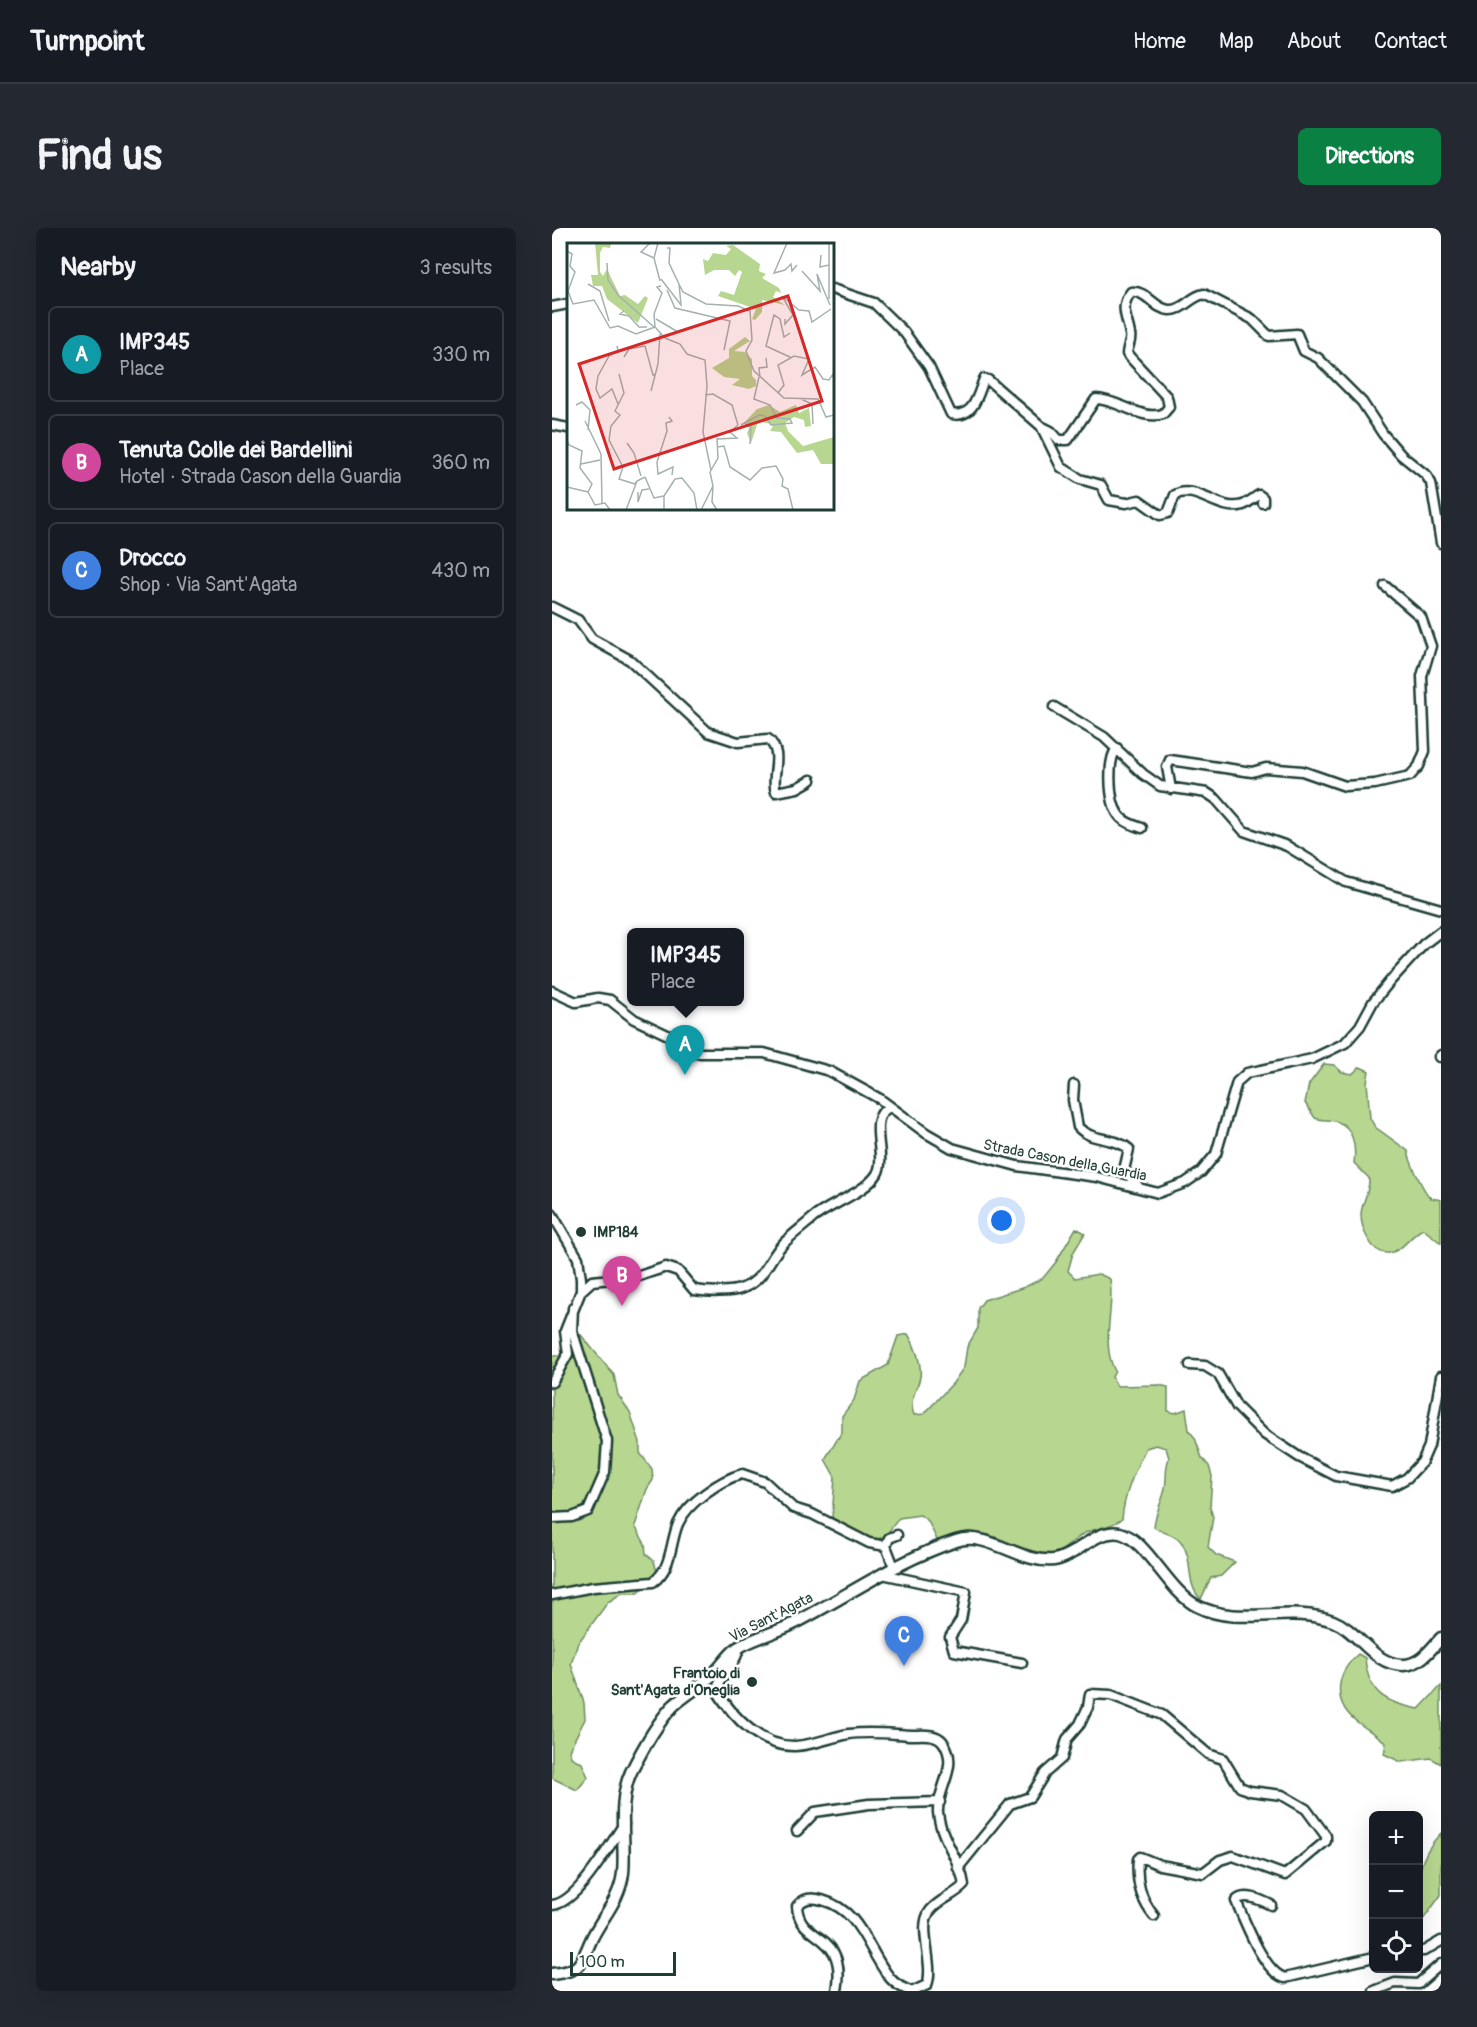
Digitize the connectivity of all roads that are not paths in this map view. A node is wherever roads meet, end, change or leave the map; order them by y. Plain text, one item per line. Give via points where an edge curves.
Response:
1 (834, 290) edge
2 (567, 304) edge
3 (552, 307) edge
4 (552, 425) edge
5 (1041, 426) junction
6 (567, 428) edge
7 (1263, 503) dead end
8 (1441, 543) edge
9 (1385, 586) dead end
10 (552, 607) edge
11 (1054, 706) dead end
12 (1117, 748) junction
13 (811, 780) dead end
14 (1171, 789) junction
15 (1142, 828) dead end
16 (1441, 909) edge
17 (1441, 931) edge
18 (552, 991) edge
19 (1074, 1085) dead end
20 (890, 1107) junction
21 (1138, 1187) junction
22 (552, 1214) edge
23 (580, 1291) junction
24 (573, 1308) junction
25 (1190, 1365) dead end
26 (1441, 1376) edge
27 (552, 1382) edge
28 (552, 1518) edge
29 (897, 1535) dead end
30 (886, 1546) junction
31 (894, 1567) junction
32 (882, 1574) junction
33 (552, 1595) edge
34 (1441, 1638) edge
35 (738, 1647) junction
36 (1022, 1663) dead end
37 (940, 1802) junction
38 (624, 1824) junction
39 (797, 1831) dead end
40 (958, 1868) junction
41 (552, 1905) edge
42 (1271, 1905) dead end
43 (1154, 1916) dead end
44 (1441, 1941) edge
45 (1423, 1949) edge
46 (1369, 1958) edge
47 (1441, 1964) edge
48 (552, 1974) edge
49 (837, 1991) edge
50 (912, 1991) edge
51 (1374, 1991) edge

1 - 5 street via 874,303 897,325 929,367 951,414 959,415 970,409 984,379 1006,393
2 - 3 street
4 - 6 street
5 - 7 street via 1061,467 1080,479 1101,485 1112,501 1139,500 1160,515 1168,513 1179,493 1240,506 1259,495
5 - 8 street via 1059,440 1068,440 1096,399 1154,416 1165,412 1169,407 1167,397 1126,354 1131,340 1123,307 1125,299 1137,291 1171,310 1204,294 1252,319 1269,336 1297,334 1304,351 1318,358 1362,402 1383,434 1431,483
9 - 14 street via 1421,617 1431,646 1422,676 1425,751 1410,776 1345,786 1302,771 1266,768 1252,772 1170,760 1167,767
10 - 13 street via 578,620 592,639 630,660 708,732 738,742 771,741 777,760 776,792 797,788
11 - 12 street
12 - 14 street via 1149,779
12 - 15 street via 1111,760 1114,807 1126,822
14 - 16 street via 1207,793 1226,808 1244,831 1287,846 1346,882
17 - 21 street, Strada Cason della Guardia via 1391,980 1345,1043 1312,1059 1247,1073 1237,1082 1216,1154 1201,1172 1164,1192
18 - 20 street, Strada Cason della Guardia via 576,1002 610,1000 634,1019 694,1053 764,1053 829,1071
19 - 21 street via 1078,1127 1089,1136 1128,1149 1124,1170
20 - 21 street, Strada Cason della Guardia via 952,1148 1026,1167
20 - 23 street via 882,1113 878,1128 881,1154 877,1174 784,1243 763,1275 745,1287 694,1290 678,1271 666,1267 639,1276 592,1281
22 - 23 street via 578,1258
23 - 24 street
24 - 27 street via 565,1331 568,1354
24 - 28 street via 572,1330 607,1442 605,1472 588,1511
25 - 26 street via 1205,1366 1218,1374 1237,1407 1264,1434 1299,1457 1336,1476 1392,1486 1407,1478 1422,1462 1429,1446
29 - 30 street
30 - 31 street
30 - 33 street via 869,1543 793,1508 765,1482 742,1474 686,1510 677,1524 666,1567 653,1582
31 - 32 street, Via Sant'Agata
31 - 34 street, Via Sant'Agata via 964,1538 1037,1559 1054,1560 1070,1556 1090,1541 1121,1533 1140,1548 1184,1597 1216,1613 1239,1617 1292,1613 1323,1618 1347,1629 1376,1655 1403,1665 1420,1659
32 - 35 street, Via Sant'Agata via 797,1623
32 - 36 street via 966,1592 961,1620 950,1637 954,1651
35 - 37 street via 738,1656 718,1680 717,1691 731,1711 754,1732 773,1742 795,1746 849,1734 933,1736 943,1742 950,1763
35 - 38 street, Via Sant'Agata via 659,1724 630,1776
37 - 39 street via 869,1803 815,1812
37 - 40 street via 942,1830
38 - 41 street, Via Sant'Agata via 581,1886 569,1898
38 - 48 street, Via Sant'Agata via 623,1875 616,1898 581,1964 575,1970
40 - 43 street via 1010,1804 1030,1797 1045,1773 1062,1758 1066,1739 1080,1724 1090,1694 1111,1695 1162,1715 1208,1754 1223,1759 1240,1787 1293,1800 1306,1809 1326,1836 1320,1848 1285,1875 1233,1856 1203,1873 1160,1866 1140,1857 1137,1871 1142,1901
40 - 50 street via 964,1885 939,1901 927,1916 931,1974 927,1985
42 - 46 street via 1243,1897 1236,1901 1276,1975 1285,1978
44 - 45 street
47 - 51 street via 1418,1984 1388,1984
49 - 50 street via 839,1961 829,1942 800,1919 797,1906 803,1900 822,1900 844,1910 860,1925 890,1978

